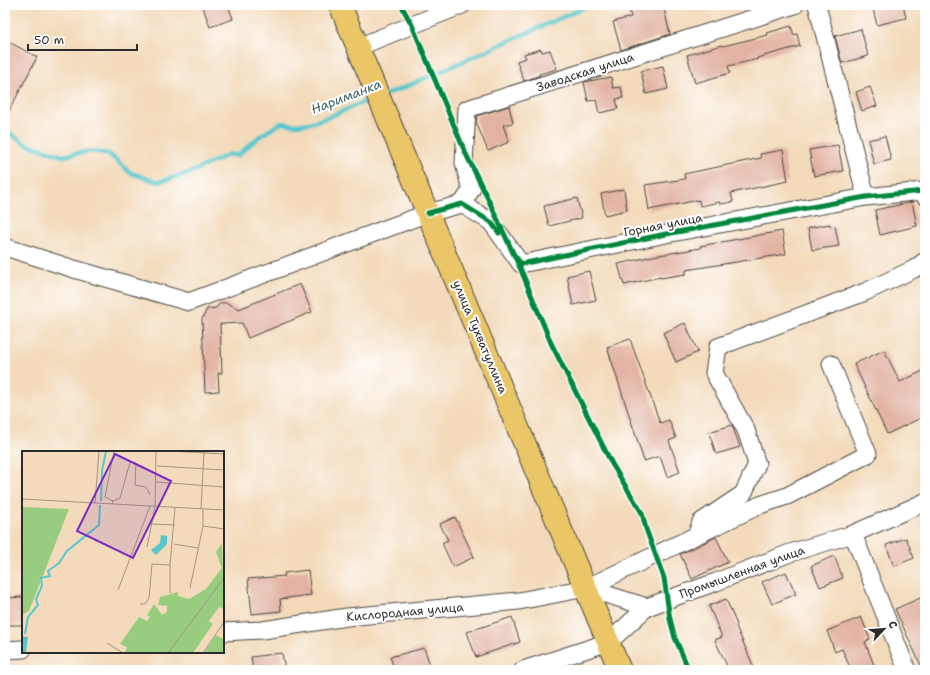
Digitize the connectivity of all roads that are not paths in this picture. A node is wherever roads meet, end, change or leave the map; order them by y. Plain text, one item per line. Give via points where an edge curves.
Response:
1 (340, 5) edge
2 (462, 5) edge
3 (795, 5) edge
4 (817, 5) edge
5 (361, 56) junction
6 (925, 196) edge
7 (866, 197) junction
8 (462, 204) junction
9 (428, 213) junction
10 (5, 247) edge
11 (925, 261) edge
12 (831, 364) dead end
13 (925, 502) edge
14 (853, 534) junction
15 (696, 535) junction
16 (586, 588) junction
17 (647, 607) junction
18 (224, 632) edge
19 (609, 642) junction
20 (22, 649) edge
21 (5, 650) edge
22 (523, 670) edge
23 (620, 670) edge
24 (907, 670) edge

1 - 5 main road, улица Тухватуллина
2 - 5 street via 412,25
3 - 8 street, Заводская улица via 468,109 464,163 471,190
4 - 7 street
5 - 9 main road, улица Тухватуллина
6 - 7 street, Горная улица via 923,191
7 - 8 street, Горная улица via 521,264 491,222
8 - 9 street
9 - 10 street via 189,302
9 - 16 main road, улица Тухватуллина
11 - 15 street via 914,269 865,292 718,347 714,373 746,430 758,464 743,494 701,522
12 - 15 street via 868,454 787,496 760,505
13 - 14 street, Промышленная улица
14 - 17 street, Промышленная улица via 790,553
14 - 24 street
15 - 16 street
16 - 17 street
16 - 18 street, Кислородная улица via 519,601 348,617 263,630
16 - 19 main road, улица Тухватуллина
17 - 19 street, Промышленная улица
19 - 22 street, Промышленная улица
19 - 23 main road, улица Тухватуллина
20 - 21 street

